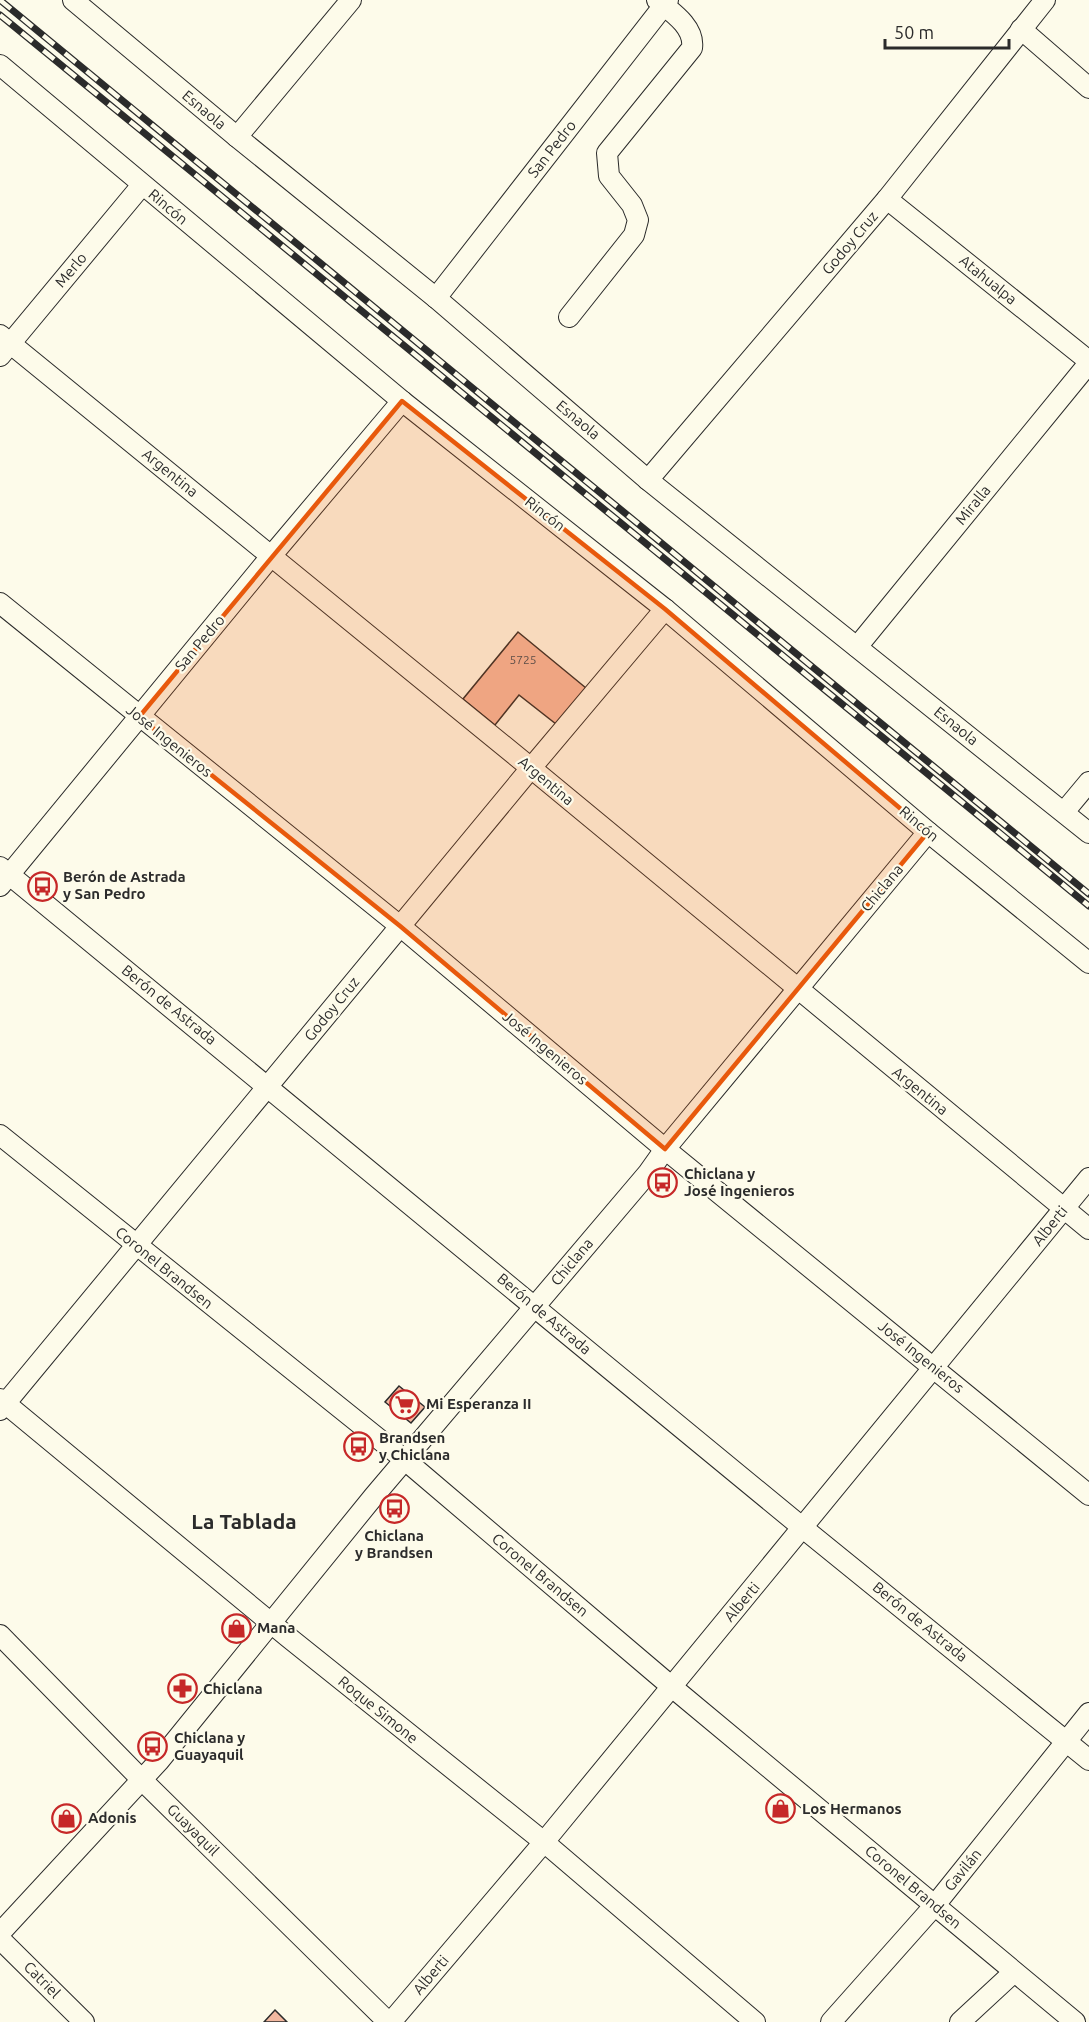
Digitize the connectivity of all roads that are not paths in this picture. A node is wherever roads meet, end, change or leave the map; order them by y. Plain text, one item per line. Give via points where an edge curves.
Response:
1 (73, 0) edge
2 (351, 0) edge
3 (1045, 0) edge
4 (663, 2) edge
5 (1021, 29) junction
6 (0, 65) edge
7 (1089, 88) edge
8 (237, 137) junction
9 (142, 185) junction
10 (887, 199) junction
11 (436, 298) junction
12 (569, 317) dead end
13 (3, 345) edge
14 (1089, 362) edge
15 (402, 401) junction
16 (648, 480) junction
17 (272, 555) junction
18 (0, 603) edge
19 (665, 609) junction
20 (857, 647) junction
21 (139, 717) junction
22 (531, 768) junction
23 (1089, 782) edge
24 (1064, 812) junction
25 (928, 832) junction
26 (1089, 833) edge
27 (3, 876) edge
28 (400, 926) junction
29 (1089, 963) edge
30 (797, 989) junction
31 (269, 1087) junction
32 (0, 1136) edge
33 (665, 1149) junction
34 (1089, 1178) edge
35 (1064, 1209) junction
36 (1089, 1229) edge
37 (137, 1246) junction
38 (535, 1306) junction
39 (935, 1368) junction
40 (2, 1404) edge
41 (405, 1460) junction
42 (1089, 1495) edge
43 (803, 1528) junction
44 (272, 1624) junction
45 (0, 1635) edge
46 (672, 1687) junction
47 (1089, 1713) edge
48 (1067, 1742) junction
49 (1089, 1760) edge
50 (142, 1780) junction
51 (544, 1842) junction
52 (935, 1905) junction
53 (0, 1933) edge
54 (0, 1939) edge
55 (1014, 1972) junction
56 (84, 2022) edge
57 (389, 2022) edge
58 (755, 2022) edge
59 (831, 2022) edge
60 (960, 2022) edge
61 (1075, 2022) edge

1 - 8 street, Esnaola
2 - 8 street
3 - 5 street, Godoy Cruz
4 - 11 street, San Pedro
4 - 12 street via 689,29 692,48 607,153 609,176 632,205 638,220 634,235
5 - 7 street
5 - 10 street, Godoy Cruz
6 - 9 street, Rincón
8 - 11 street, Esnaola
9 - 13 street, Merlo
9 - 15 street, Rincón
10 - 14 street, Atahualpa
10 - 16 street, Godoy Cruz
11 - 16 street, Esnaola
13 - 17 street, Argentina
14 - 20 street, Miralla
15 - 17 street, San Pedro
15 - 19 street, Rincón
16 - 20 street, Esnaola
17 - 21 street, San Pedro
17 - 22 street, Argentina
18 - 21 street, José Ingenieros
19 - 22 street, Godoy Cruz
19 - 25 street, Rincón
20 - 24 street, Esnaola
21 - 27 street, San Pedro
21 - 28 street, José Ingenieros
22 - 28 street, Godoy Cruz
22 - 30 street, Argentina
23 - 24 street
24 - 26 street, Esnaola
25 - 29 street, Rincón
25 - 30 street, Chiclana
27 - 31 street, Berón de Astrada
28 - 31 street, Godoy Cruz
28 - 33 street, José Ingenieros
30 - 33 street, Chiclana
30 - 35 street, Argentina
31 - 37 street, Godoy Cruz
31 - 38 street, Berón de Astrada
32 - 37 street, Coronel Brandsen
33 - 38 street, Chiclana
33 - 39 street, José Ingenieros
34 - 35 street, Alberti
35 - 36 street, Argentina
35 - 39 street, Alberti
37 - 40 street, Godoy Cruz
37 - 41 street, Coronel Brandsen
38 - 41 street, Chiclana
38 - 43 street, Berón de Astrada
39 - 42 street, José Ingenieros
39 - 43 street, Alberti
40 - 44 street, Roque Simone
41 - 44 street, Chiclana
41 - 46 street, Coronel Brandsen
43 - 46 street, Alberti
43 - 48 street, Berón de Astrada
44 - 50 street, Chiclana
44 - 51 street, Roque Simone
45 - 50 street, Guayaquil
46 - 51 street, Alberti
46 - 52 street, Coronel Brandsen
47 - 48 street, Gavilán
48 - 49 street, Berón de Astrada
48 - 52 street, Gavilán
50 - 53 street, Chiclana
50 - 57 street, Guayaquil
51 - 57 street, Alberti
51 - 58 street, Roque Simone
52 - 55 street, Coronel Brandsen
52 - 59 street, Gavilán
54 - 56 street, Catriel
55 - 60 street
55 - 61 street, Coronel Brandsen

